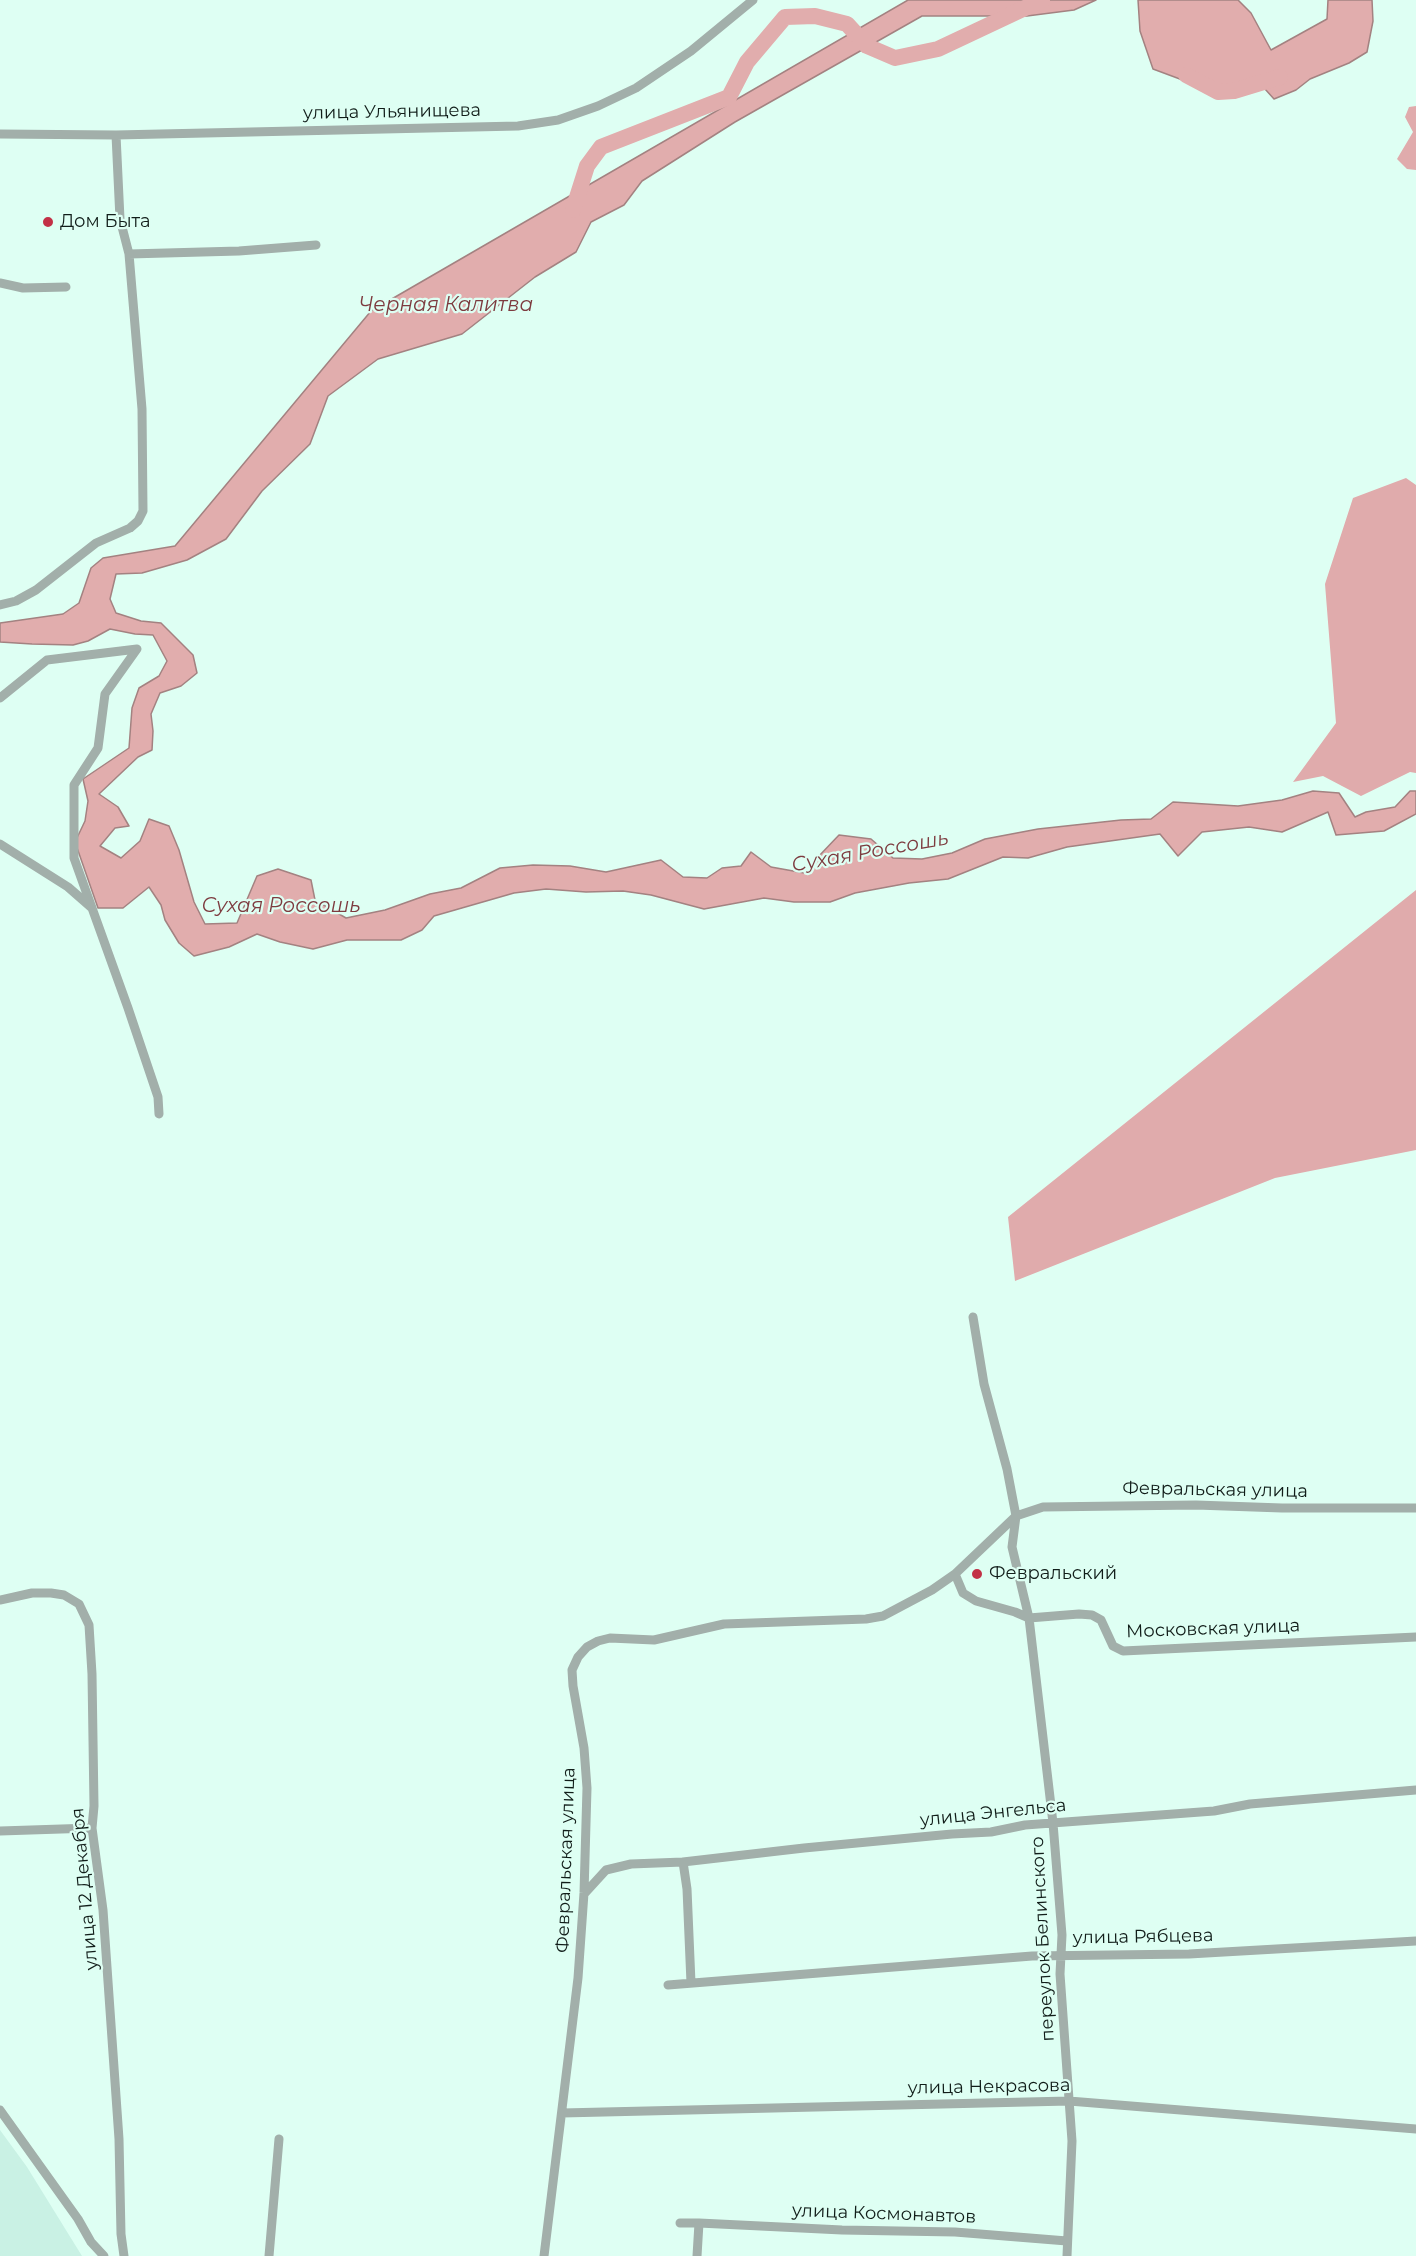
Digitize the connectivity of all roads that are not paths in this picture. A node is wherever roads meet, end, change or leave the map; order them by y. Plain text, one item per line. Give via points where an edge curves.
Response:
1 (751, 2) edge
2 (0, 134) edge
3 (116, 135) junction
4 (316, 245) dead end
5 (129, 254) junction
6 (0, 283) edge
7 (66, 287) dead end
8 (0, 605) edge
9 (0, 698) edge
10 (0, 844) edge
11 (94, 910) junction
12 (159, 1114) dead end
13 (973, 1317) dead end
14 (1416, 1508) edge
15 (1016, 1516) junction
16 (955, 1574) junction
17 (0, 1600) edge
18 (1029, 1618) junction
19 (1416, 1637) edge
20 (1416, 1790) edge
21 (1053, 1823) junction
22 (92, 1828) junction
23 (0, 1831) edge
24 (683, 1862) junction
25 (584, 1893) junction
26 (1416, 1941) edge
27 (1059, 1955) junction
28 (691, 1983) junction
29 (668, 1985) dead end
30 (1070, 2101) junction
31 (0, 2110) edge
32 (562, 2113) junction
33 (1416, 2129) edge
34 (279, 2139) dead end
35 (680, 2223) dead end
36 (699, 2223) junction
37 (1067, 2241) junction
38 (104, 2256) edge
39 (124, 2256) edge
40 (269, 2256) edge
41 (544, 2256) edge
42 (696, 2256) edge
43 (1067, 2256) edge

1 - 3 street, улица Ульянищева via 691,51 636,88 558,120 518,126
2 - 3 street, улица Ульянищева
3 - 5 street via 120,219
4 - 5 street via 239,252
5 - 8 street via 142,409 143,511 130,528 96,543 36,590
6 - 7 street via 23,288
9 - 11 street via 47,660 137,649 105,694 98,748 74,785 74,858
10 - 11 street via 69,886
11 - 12 street via 158,1097
13 - 15 street via 984,1384
14 - 15 street, Февральская улица via 1043,1507
15 - 16 street, Февральская улица
15 - 18 street, переулок Белинского via 1012,1547
16 - 18 street via 963,1593 976,1601
16 - 25 street, Февральская улица via 883,1616 724,1624 654,1640 610,1638 587,1647 572,1670 587,1788
17 - 22 street, улица 12 Декабря via 32,1593 64,1595 79,1604 89,1625
18 - 19 street, Московская улица via 1092,1615 1101,1620 1113,1646 1123,1651
18 - 21 street, переулок Белинского
20 - 21 street, улица Энгельса via 1250,1804 1214,1812
21 - 24 street, улица Энгельса
21 - 27 street, переулок Белинского via 1062,1935
22 - 23 street
22 - 39 street, улица 12 Декабря via 104,1922
24 - 25 street, улица Энгельса via 631,1864 606,1870
24 - 28 street
25 - 32 street, Февральская улица
26 - 27 street, улица Рябцева via 1189,1954
27 - 28 street, улица Рябцева
27 - 30 street, переулок Белинского
28 - 29 street, улица Рябцева
30 - 32 street, улица Некрасова
30 - 33 street, улица Некрасова
30 - 37 street, переулок Белинского
31 - 38 street
32 - 41 street, Февральская улица
34 - 40 street
35 - 36 street, улица Космонавтов
36 - 37 street, улица Космонавтов via 955,2232
36 - 42 street
37 - 43 street, переулок Белинского

